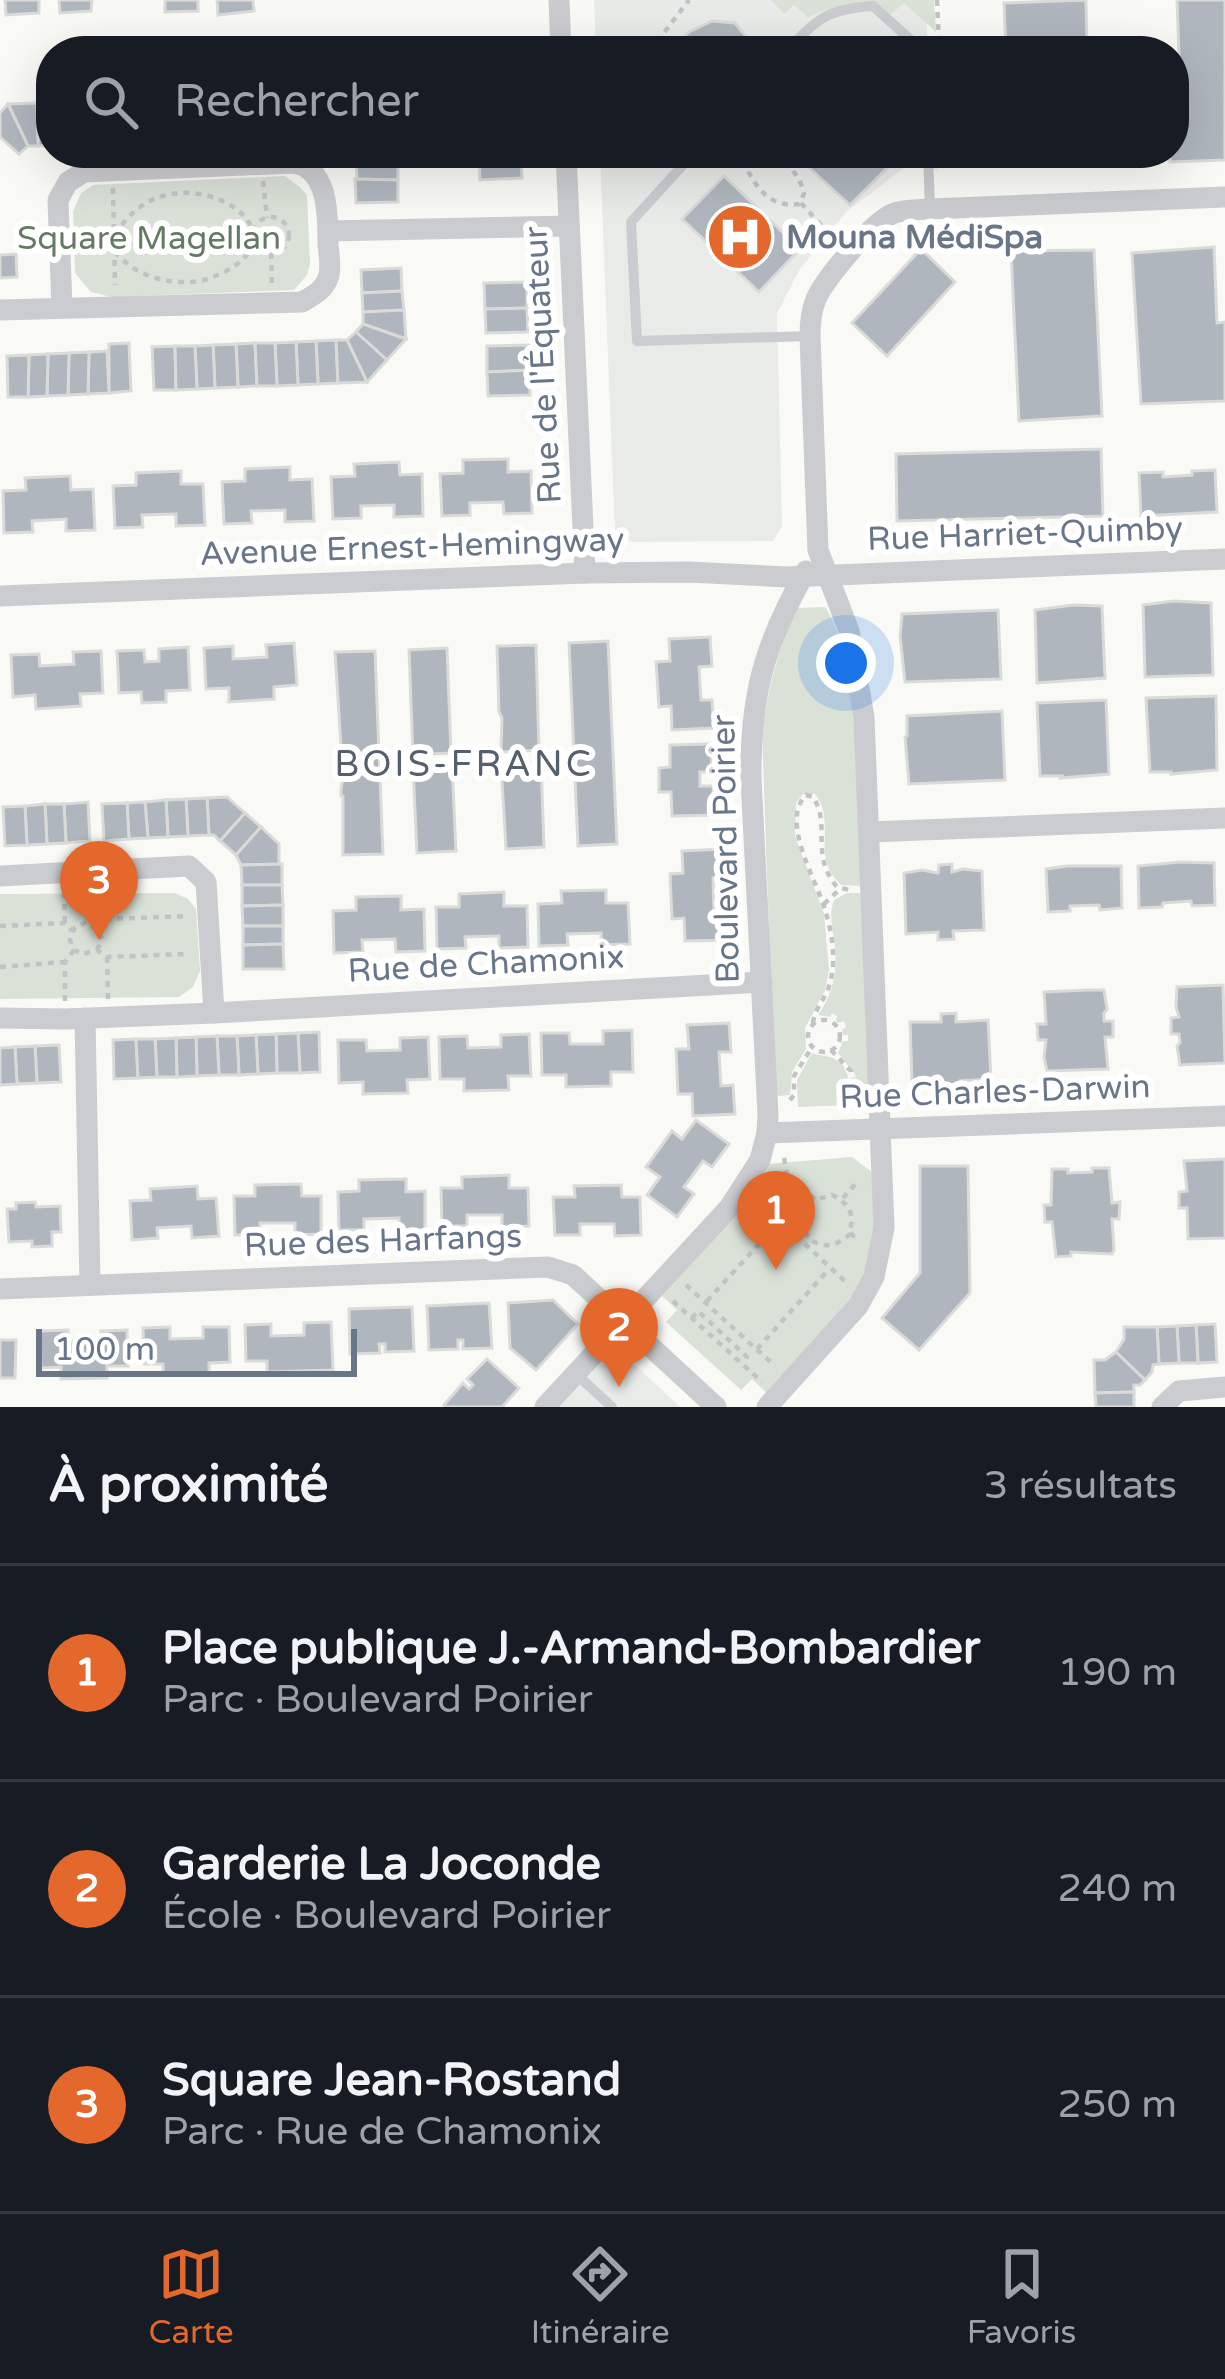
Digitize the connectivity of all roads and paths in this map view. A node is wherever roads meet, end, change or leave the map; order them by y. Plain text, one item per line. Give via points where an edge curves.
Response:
1 (559, 0) edge
2 (689, 0) edge
3 (937, 0) edge
4 (560, 36) edge
5 (661, 36) edge
6 (801, 36) edge
7 (906, 36) edge
8 (938, 36) edge
9 (176, 168) edge
10 (262, 168) edge
11 (309, 168) edge
12 (567, 168) edge
13 (680, 168) edge
14 (746, 168) edge
15 (790, 168) edge
16 (929, 168) edge
17 (112, 171) junction
18 (1225, 197) edge
19 (801, 203) junction
20 (930, 209) junction
21 (267, 218) junction
22 (569, 226) junction
23 (328, 232) junction
24 (114, 234) junction
25 (253, 236) junction
26 (832, 237) dead end
27 (114, 251) junction
28 (271, 253) junction
29 (272, 303) junction
30 (116, 307) junction
31 (62, 308) junction
32 (0, 310) edge
33 (810, 336) junction
34 (818, 550) junction
35 (1225, 559) edge
36 (585, 573) junction
37 (827, 575) junction
38 (803, 576) junction
39 (0, 596) edge
40 (1225, 818) edge
41 (870, 832) junction
42 (103, 871) junction
43 (63, 872) junction
44 (0, 876) edge
45 (840, 889) junction
46 (862, 889) dead end
47 (824, 904) junction
48 (207, 915) junction
49 (105, 919) junction
50 (65, 923) junction
51 (0, 926) edge
52 (97, 928) junction
53 (72, 931) junction
54 (74, 950) junction
55 (98, 950) junction
56 (209, 953) junction
57 (107, 957) junction
58 (65, 962) junction
59 (0, 967) edge
60 (762, 982) junction
61 (214, 1013) junction
62 (108, 1017) junction
63 (0, 1018) edge
64 (75, 1018) junction
65 (813, 1023) junction
66 (812, 1047) junction
67 (832, 1050) junction
68 (857, 1104) dead end
69 (788, 1105) dead end
70 (1225, 1116) edge
71 (881, 1130) junction
72 (767, 1133) junction
73 (784, 1157) dead end
74 (864, 1174) dead end
75 (812, 1198) junction
76 (841, 1200) junction
77 (760, 1203) dead end
78 (780, 1222) junction
79 (851, 1234) junction
80 (807, 1242) junction
81 (865, 1246) dead end
82 (830, 1268) junction
83 (842, 1278) dead end
84 (90, 1284) junction
85 (686, 1285) dead end
86 (0, 1289) edge
87 (706, 1302) junction
88 (670, 1303) dead end
89 (624, 1322) junction
90 (757, 1349) junction
91 (776, 1367) dead end
92 (576, 1374) junction
93 (1225, 1387) edge
94 (764, 1396) edge
95 (545, 1407) edge
96 (612, 1407) edge
97 (716, 1407) edge
98 (1162, 1407) edge

1 - 4 street
2 - 5 path
3 - 8 path
6 - 7 lane via 839,8 873,6
9 - 17 street
10 - 21 path
11 - 23 street via 324,191
12 - 22 street, Rue de l'Équateur
13 - 33 lane via 631,222 637,341
14 - 19 path via 768,198
15 - 19 path
16 - 20 lane
17 - 24 path
17 - 31 street via 84,172 58,200
18 - 20 street
19 - 26 path
20 - 33 street via 895,213 875,227 820,292
21 - 25 path
21 - 28 path via 289,232 284,248
22 - 23 street
22 - 36 street, Rue de l'Équateur
23 - 29 street via 329,276 320,292
24 - 25 path via 140,206 184,192 238,208
24 - 27 path
25 - 27 path via 234,267 187,282 156,279
25 - 28 path
27 - 30 path
28 - 29 path
29 - 30 street
30 - 31 street
31 - 32 street
33 - 34 street
34 - 37 street
34 - 38 street, Boulevard Poirier
35 - 37 street, Rue Harriet-Quimby
36 - 38 street, Avenue Ernest-Hemingway
36 - 39 street, Avenue Ernest-Hemingway
37 - 38 street, Avenue Ernest-Hemingway
37 - 41 street via 859,680
38 - 60 street, Boulevard Poirier via 767,649 752,725
40 - 41 street
41 - 71 street
42 - 43 street
42 - 48 street via 189,866 206,882
42 - 49 path
43 - 44 street
43 - 50 path
45 - 46 path
45 - 47 path
45 - 47 path via 821,861 818,806 806,795 798,805 798,839
47 - 65 path via 832,968
48 - 49 path
48 - 56 street
49 - 52 path
50 - 51 path
50 - 53 path
52 - 53 path via 85,923
52 - 55 path
53 - 54 path
54 - 55 path
54 - 58 path
55 - 57 path
56 - 57 path
56 - 61 street
57 - 62 path
58 - 59 path
58 - 64 path
60 - 61 street, Rue de Chamonix
60 - 72 street, Boulevard Poirier
61 - 62 street, Rue de Chamonix
62 - 64 street, Rue de Chamonix
63 - 64 street, Rue de Chamonix
64 - 84 street
65 - 66 path
65 - 67 path via 826,1019 837,1027
66 - 67 path
66 - 69 path
67 - 68 path via 851,1071
70 - 71 street, Rue Charles-Darwin
71 - 72 street, Rue Charles-Darwin
71 - 94 street via 884,1228 874,1277 848,1318
72 - 89 street, Boulevard Poirier via 740,1194
73 - 75 path via 788,1175
74 - 76 path
75 - 76 path
75 - 80 path via 802,1220
76 - 79 path via 852,1215
77 - 78 path
78 - 80 path
78 - 87 path
79 - 80 path via 834,1245
79 - 81 path
80 - 82 path
82 - 83 path
82 - 90 path
84 - 86 street, Rue des Harfangs
84 - 89 street, Rue des Harfangs via 548,1267 573,1275
85 - 87 path
87 - 90 path
88 - 94 path via 762,1383
89 - 92 street, Boulevard Poirier
89 - 97 street, Rue des Harfangs
90 - 91 path
92 - 95 street, Boulevard Poirier
92 - 96 lane
93 - 98 street via 1179,1391

